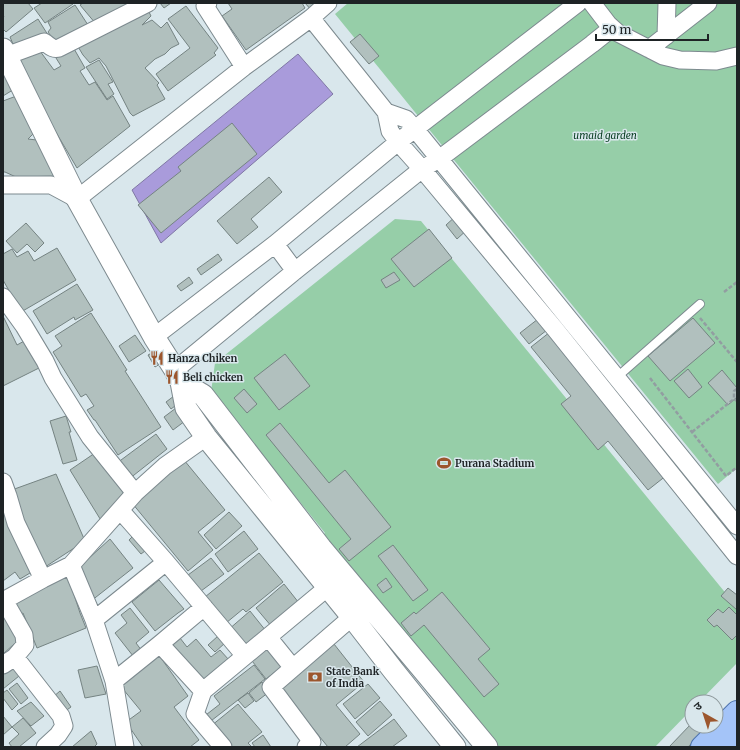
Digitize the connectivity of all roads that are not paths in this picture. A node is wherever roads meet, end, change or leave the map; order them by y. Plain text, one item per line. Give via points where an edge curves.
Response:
1 (148, 3) edge
2 (208, 3) edge
3 (328, 3) edge
4 (578, 3) edge
5 (667, 3) edge
6 (708, 3) edge
7 (600, 6) edge
8 (310, 18) junction
9 (612, 28) junction
10 (666, 36) junction
11 (649, 49) junction
12 (5, 53) edge
13 (737, 56) edge
14 (244, 67) junction
15 (386, 112) junction
16 (415, 129) junction
17 (398, 142) junction
18 (439, 159) junction
19 (422, 169) junction
20 (3, 186) edge
21 (77, 199) junction
22 (275, 244) junction
23 (295, 271) junction
24 (3, 296) edge
25 (697, 307) road end
26 (154, 337) junction
27 (178, 376) junction
28 (616, 378) junction
29 (206, 437) junction
30 (5, 492) edge
31 (136, 493) junction
32 (120, 510) junction
33 (737, 526) edge
34 (737, 556) edge
35 (166, 562) junction
36 (71, 565) junction
37 (43, 579) junction
38 (328, 587) junction
39 (3, 601) edge
40 (204, 607) junction
41 (352, 617) junction
42 (94, 620) junction
43 (268, 637) junction
44 (160, 644) junction
45 (245, 656) junction
46 (9, 661) edge
47 (293, 668) junction
48 (114, 681) junction
49 (203, 691) junction
50 (737, 712) edge
51 (737, 738) edge
52 (311, 745) edge
53 (45, 747) edge
54 (126, 747) edge
55 (222, 747) edge
56 (455, 747) edge
57 (487, 747) edge
58 (702, 747) edge
59 (728, 747) edge

1 - 12 street via 59,48 51,48 44,42
2 - 14 street via 205,6
3 - 8 street
4 - 16 street
5 - 10 street
6 - 10 street
7 - 9 street
8 - 14 street
8 - 15 street
9 - 11 street
9 - 18 street
10 - 11 street
11 - 13 street via 680,60 716,61
12 - 21 street
14 - 21 street
15 - 16 street via 406,119
15 - 17 street via 390,131
16 - 17 street
16 - 18 street
17 - 19 street
17 - 22 street
18 - 19 street
18 - 28 street
19 - 23 street
19 - 34 street via 555,329
20 - 21 street via 51,185
21 - 26 street
22 - 23 street
22 - 26 street
23 - 27 street
24 - 31 street via 24,326 90,437
25 - 28 lane
26 - 27 street
27 - 29 street via 186,408
27 - 57 street via 204,395 321,548
28 - 33 street
29 - 31 street via 164,466
29 - 38 street
30 - 37 street via 16,523
31 - 32 street
32 - 35 street
32 - 36 street
35 - 40 street
35 - 42 street
36 - 37 street
36 - 42 street
37 - 39 street
38 - 41 street
38 - 43 street
39 - 46 street via 24,635 25,645
40 - 44 street
40 - 45 street
41 - 47 street
41 - 56 street
42 - 48 street
43 - 45 street
43 - 47 street
44 - 48 street
44 - 49 street
45 - 49 street
46 - 53 street via 61,716 64,726
47 - 52 street via 271,687
48 - 54 street
49 - 55 street via 195,714
50 - 58 main road
51 - 59 main road

